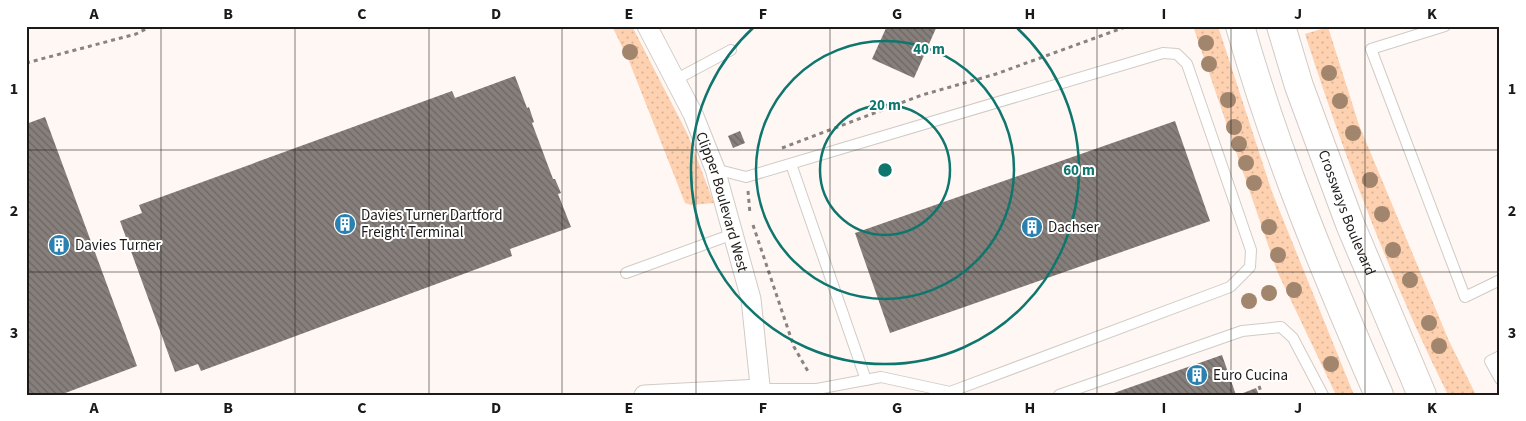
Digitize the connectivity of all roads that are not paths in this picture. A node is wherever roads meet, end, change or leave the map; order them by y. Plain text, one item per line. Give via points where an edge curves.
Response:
1 (647, 26) edge
2 (1240, 26) edge
3 (1281, 26) edge
4 (1445, 26) edge
5 (732, 50) dead end
6 (675, 80) junction
7 (791, 164) junction
8 (715, 169) junction
9 (733, 234) junction
10 (626, 274) dead end
11 (1500, 280) edge
12 (1500, 356) edge
13 (1500, 379) edge
14 (866, 380) junction
15 (761, 392) edge
16 (1420, 393) edge
17 (644, 395) edge
18 (1059, 395) edge
19 (1323, 395) edge
20 (1379, 395) edge

1 - 6 street, Clipper Boulevard West
2 - 20 main road via 1275,142 1337,300
3 - 16 main road, Crossways Boulevard via 1299,86 1350,224
4 - 11 lane via 1371,49 1465,297
5 - 6 lane
6 - 8 street, Clipper Boulevard West
7 - 8 lane via 746,177
7 - 14 lane
7 - 14 lane via 1163,53 1177,54 1187,64 1250,250 1250,267 1230,287 950,392 881,377
8 - 9 street, Clipper Boulevard West
9 - 10 lane
9 - 15 street, Clipper Boulevard West via 751,299
12 - 13 lane via 1490,361
14 - 15 lane via 817,389
15 - 17 street
18 - 19 lane via 1242,331 1280,327 1293,338

